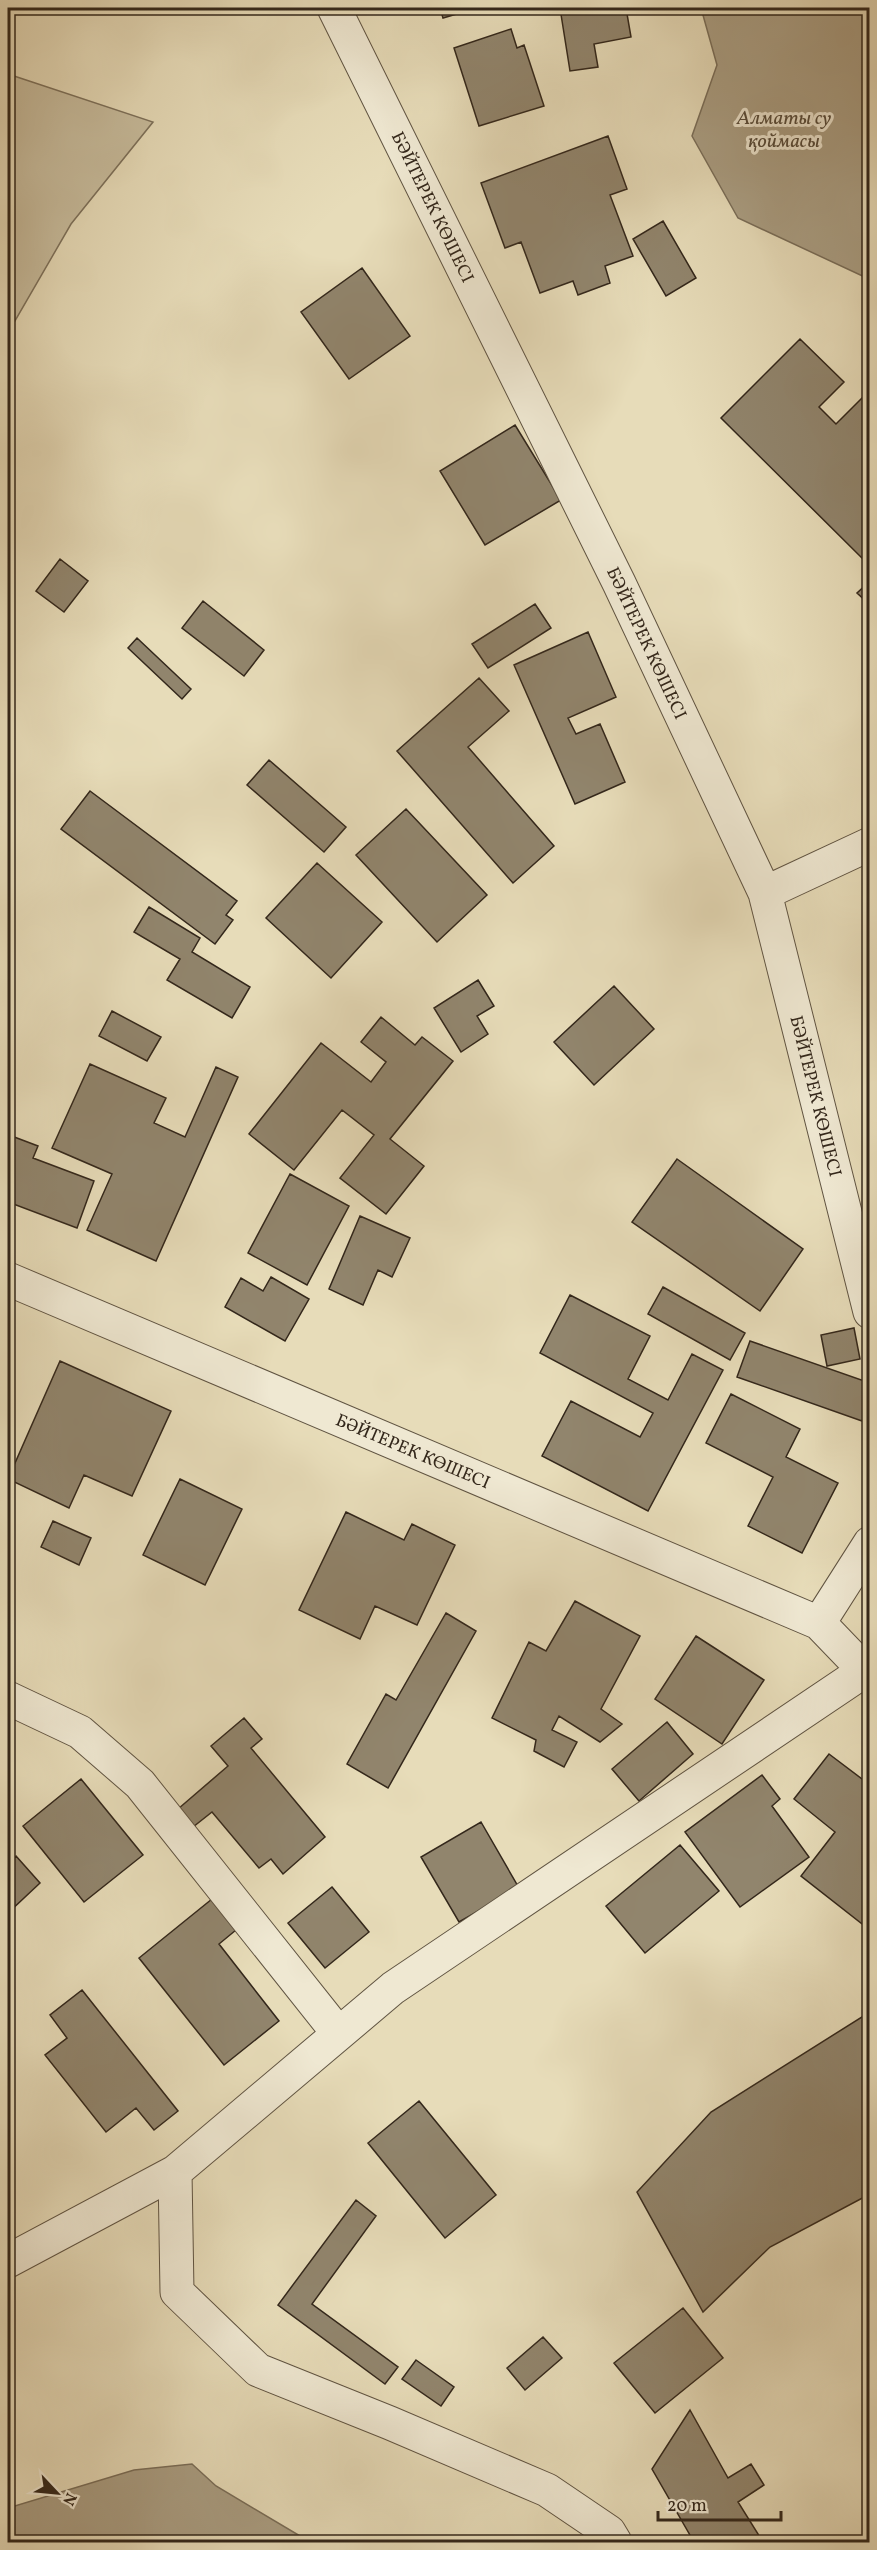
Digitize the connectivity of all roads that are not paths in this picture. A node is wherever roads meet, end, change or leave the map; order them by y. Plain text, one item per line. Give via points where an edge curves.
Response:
1 (334, 8) edge
2 (870, 844) edge
3 (765, 893) junction
4 (8, 1279) edge
5 (870, 1312) edge
6 (870, 1543) edge
7 (819, 1623) junction
8 (867, 1673) edge
9 (8, 1698) edge
10 (338, 2033) junction
11 (175, 2172) junction
12 (8, 2261) edge
13 (615, 2542) edge

1 - 3 street, БӘЙТЕРЕК КӨШЕСІ via 619,582
2 - 3 street
3 - 5 street, БӘЙТЕРЕК КӨШЕСІ
4 - 7 street, БӘЙТЕРЕК КӨШЕСІ
6 - 7 street
7 - 8 street, БӘЙТЕРЕК КӨШЕСІ
8 - 10 street via 393,1988
9 - 10 street via 80,1732 140,1784
10 - 11 street
11 - 12 street
11 - 13 street via 177,2292 258,2370 547,2490 609,2532

